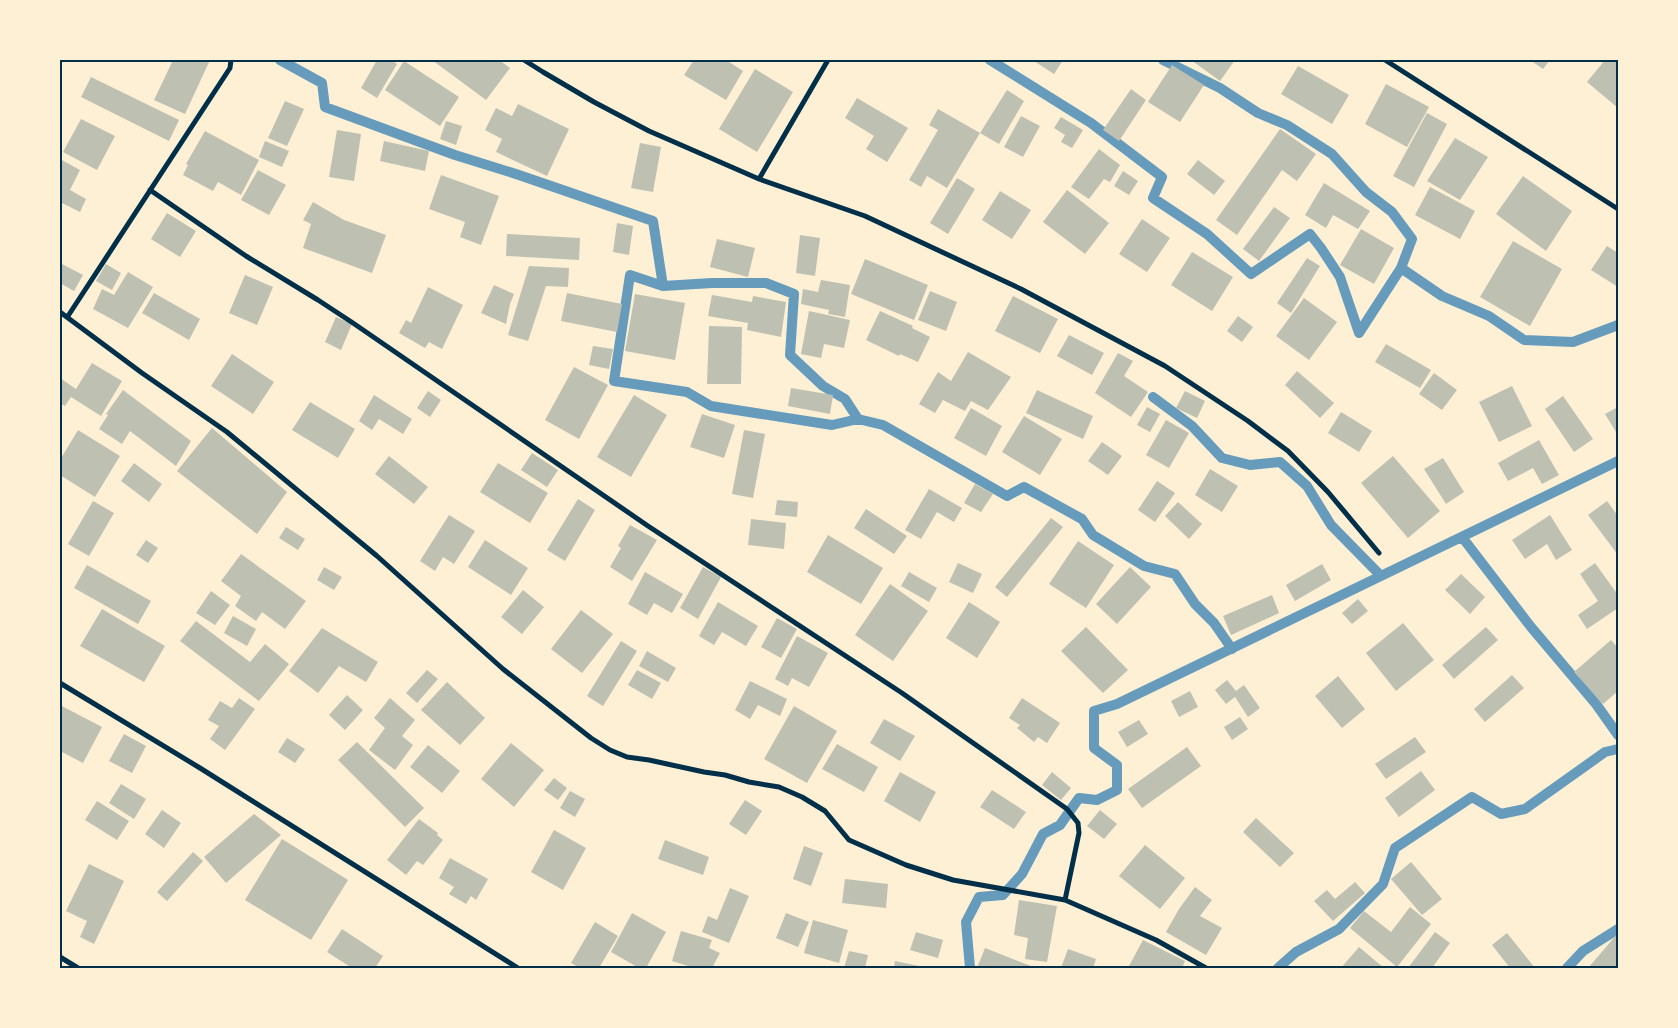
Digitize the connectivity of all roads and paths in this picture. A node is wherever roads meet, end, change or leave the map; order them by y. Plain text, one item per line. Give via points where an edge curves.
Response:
1 (231, 60) edge
2 (524, 60) edge
3 (828, 60) edge
4 (1385, 60) edge
5 (759, 179) junction
6 (150, 190) junction
7 (1618, 209) edge
8 (60, 312) edge
9 (68, 316) junction
10 (1379, 553) dead end
11 (60, 683) edge
12 (1065, 900) junction
13 (60, 957) edge
14 (78, 968) edge
15 (518, 968) edge
16 (1206, 968) edge

1 - 6 street via 230,68
2 - 5 street via 649,131
3 - 5 street
4 - 7 street
5 - 10 street via 874,220 1021,289 1164,366 1288,451 1328,492
6 - 9 street
6 - 12 street via 902,693 1067,809 1078,823 1079,833
8 - 9 street
9 - 12 street via 227,432 377,556 503,669 590,738 610,750 627,757 780,787 825,811 849,840 906,865 953,880
11 - 15 street
12 - 16 street via 1156,940
13 - 14 street

